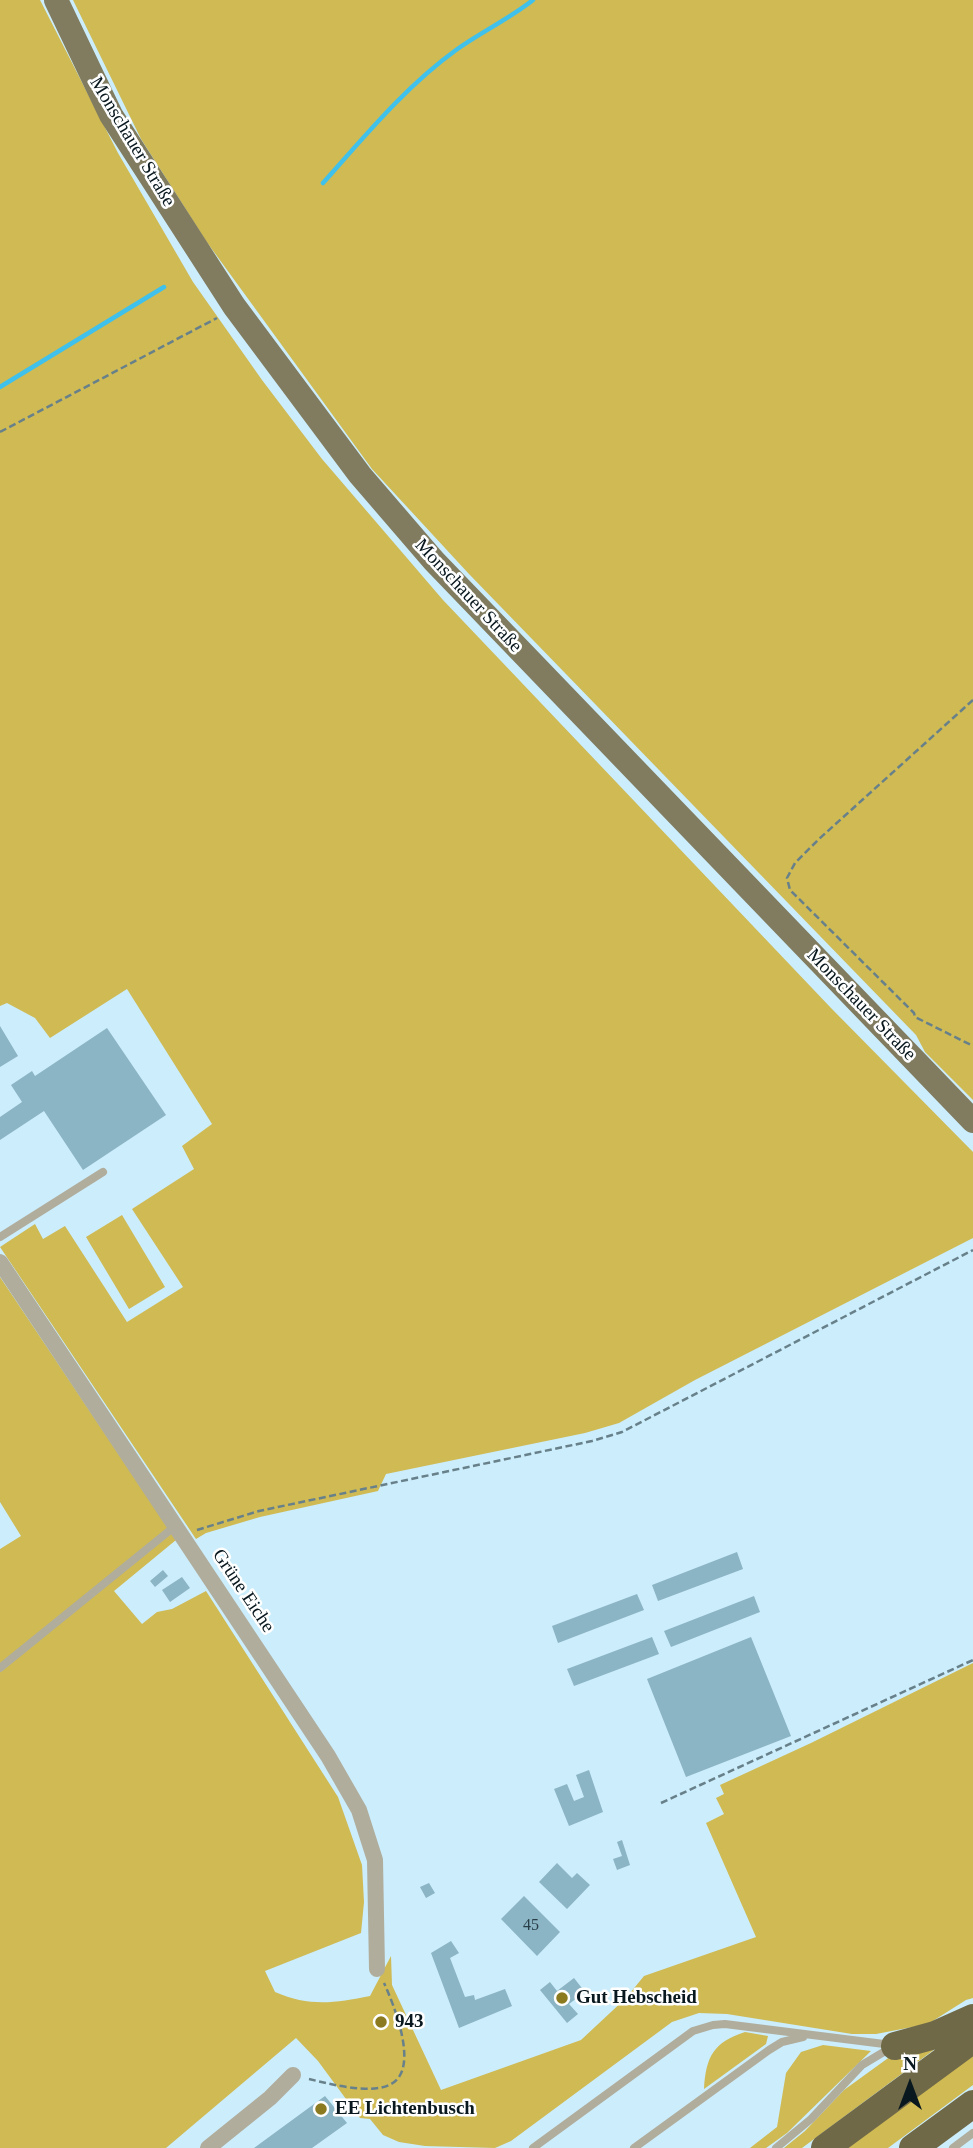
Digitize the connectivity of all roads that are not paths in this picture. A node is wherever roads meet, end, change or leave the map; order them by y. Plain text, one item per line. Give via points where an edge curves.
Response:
1 (56, 0) edge
2 (973, 1121) edge
3 (103, 1172) dead end
4 (0, 1237) edge
5 (0, 1262) edge
6 (179, 1533) junction
7 (0, 1668) edge
8 (377, 1969) road end
9 (973, 2018) edge
10 (813, 2035) junction
11 (973, 2039) edge
12 (895, 2046) junction
13 (293, 2075) road end
14 (973, 2104) edge
15 (973, 2133) edge
16 (208, 2148) edge
17 (533, 2148) edge
18 (634, 2148) edge
19 (776, 2148) edge
20 (825, 2148) edge
21 (913, 2148) edge
22 (953, 2148) edge

1 - 2 main road, Monschauer Straße via 111,115 234,306 360,475 433,561
3 - 4 lane
5 - 6 street, Grüne Eiche
6 - 7 lane
6 - 8 street, Grüne Eiche via 359,1810 375,1860
9 - 12 highway
10 - 12 lane
10 - 17 lane via 725,2024 702,2027
10 - 18 lane via 769,2050
11 - 20 highway
12 - 19 lane via 862,2064 811,2119
13 - 16 street
14 - 21 highway
15 - 22 lane

